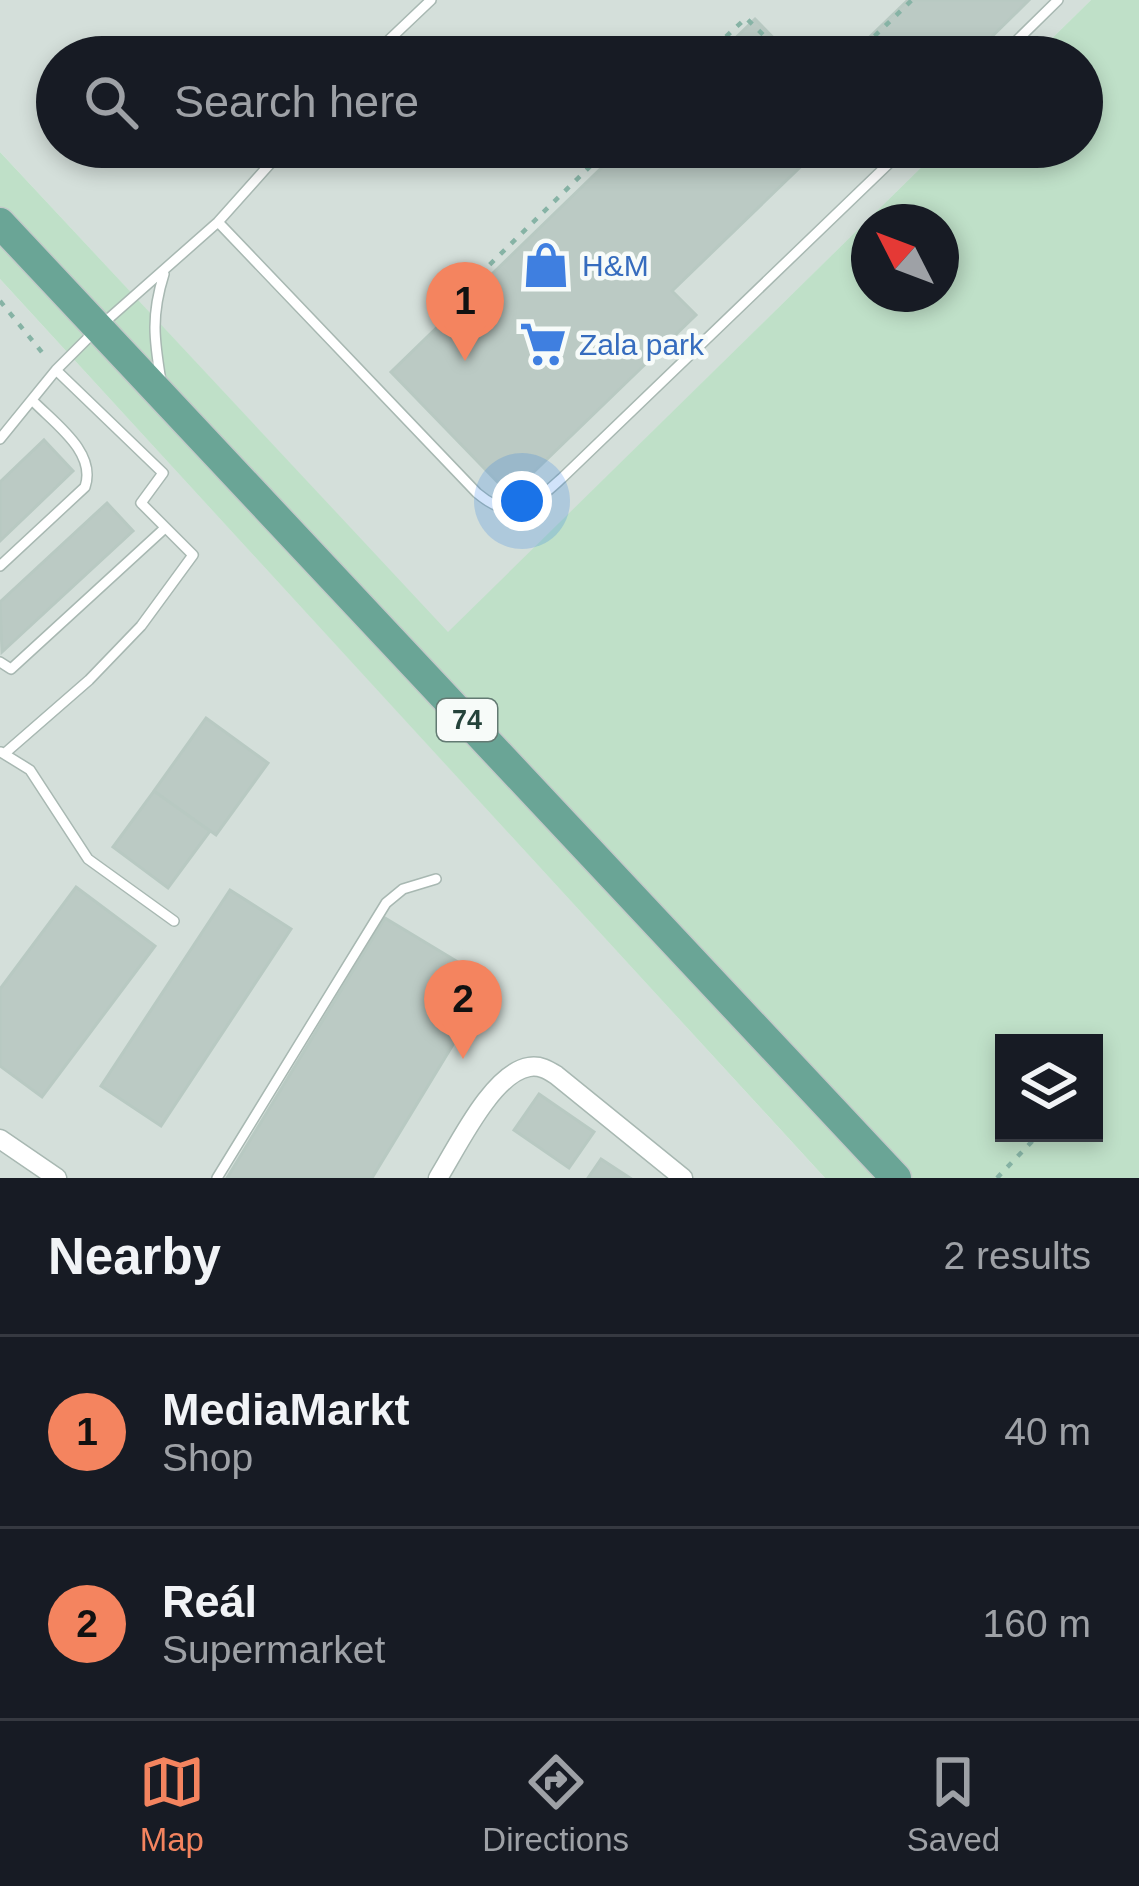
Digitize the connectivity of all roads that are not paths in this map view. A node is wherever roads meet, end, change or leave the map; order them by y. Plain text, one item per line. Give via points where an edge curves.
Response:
1 (430, 0) edge
2 (1058, 0) edge
3 (393, 36) edge
4 (1021, 36) edge
5 (266, 168) edge
6 (884, 168) edge
7 (218, 222) junction
8 (0, 224) edge
9 (165, 271) junction
10 (98, 328) junction
11 (56, 370) junction
12 (164, 398) junction
13 (32, 400) junction
14 (0, 439) edge
15 (165, 528) junction
16 (0, 566) edge
17 (0, 662) edge
18 (2, 753) edge
19 (436, 879) dead end
20 (174, 921) dead end
21 (0, 1139) edge
22 (57, 1178) edge
23 (217, 1178) edge
24 (438, 1178) edge
25 (683, 1178) edge
26 (896, 1178) edge

1 - 3 lane
2 - 4 lane
5 - 7 lane
6 - 7 lane via 562,478 525,508 508,510 477,493
7 - 9 lane
8 - 10 main road, 74
9 - 10 lane
9 - 12 lane via 154,326
10 - 11 lane
10 - 12 main road, 74
11 - 13 lane
11 - 15 lane via 163,473 141,503
12 - 26 main road, 74
13 - 14 lane
13 - 16 lane via 77,448 89,475
15 - 17 lane via 11,669
15 - 18 lane via 193,555 89,680
18 - 20 lane via 30,770 88,859
19 - 23 lane via 386,903
21 - 22 street
24 - 25 street via 488,1098 529,1066 556,1075

